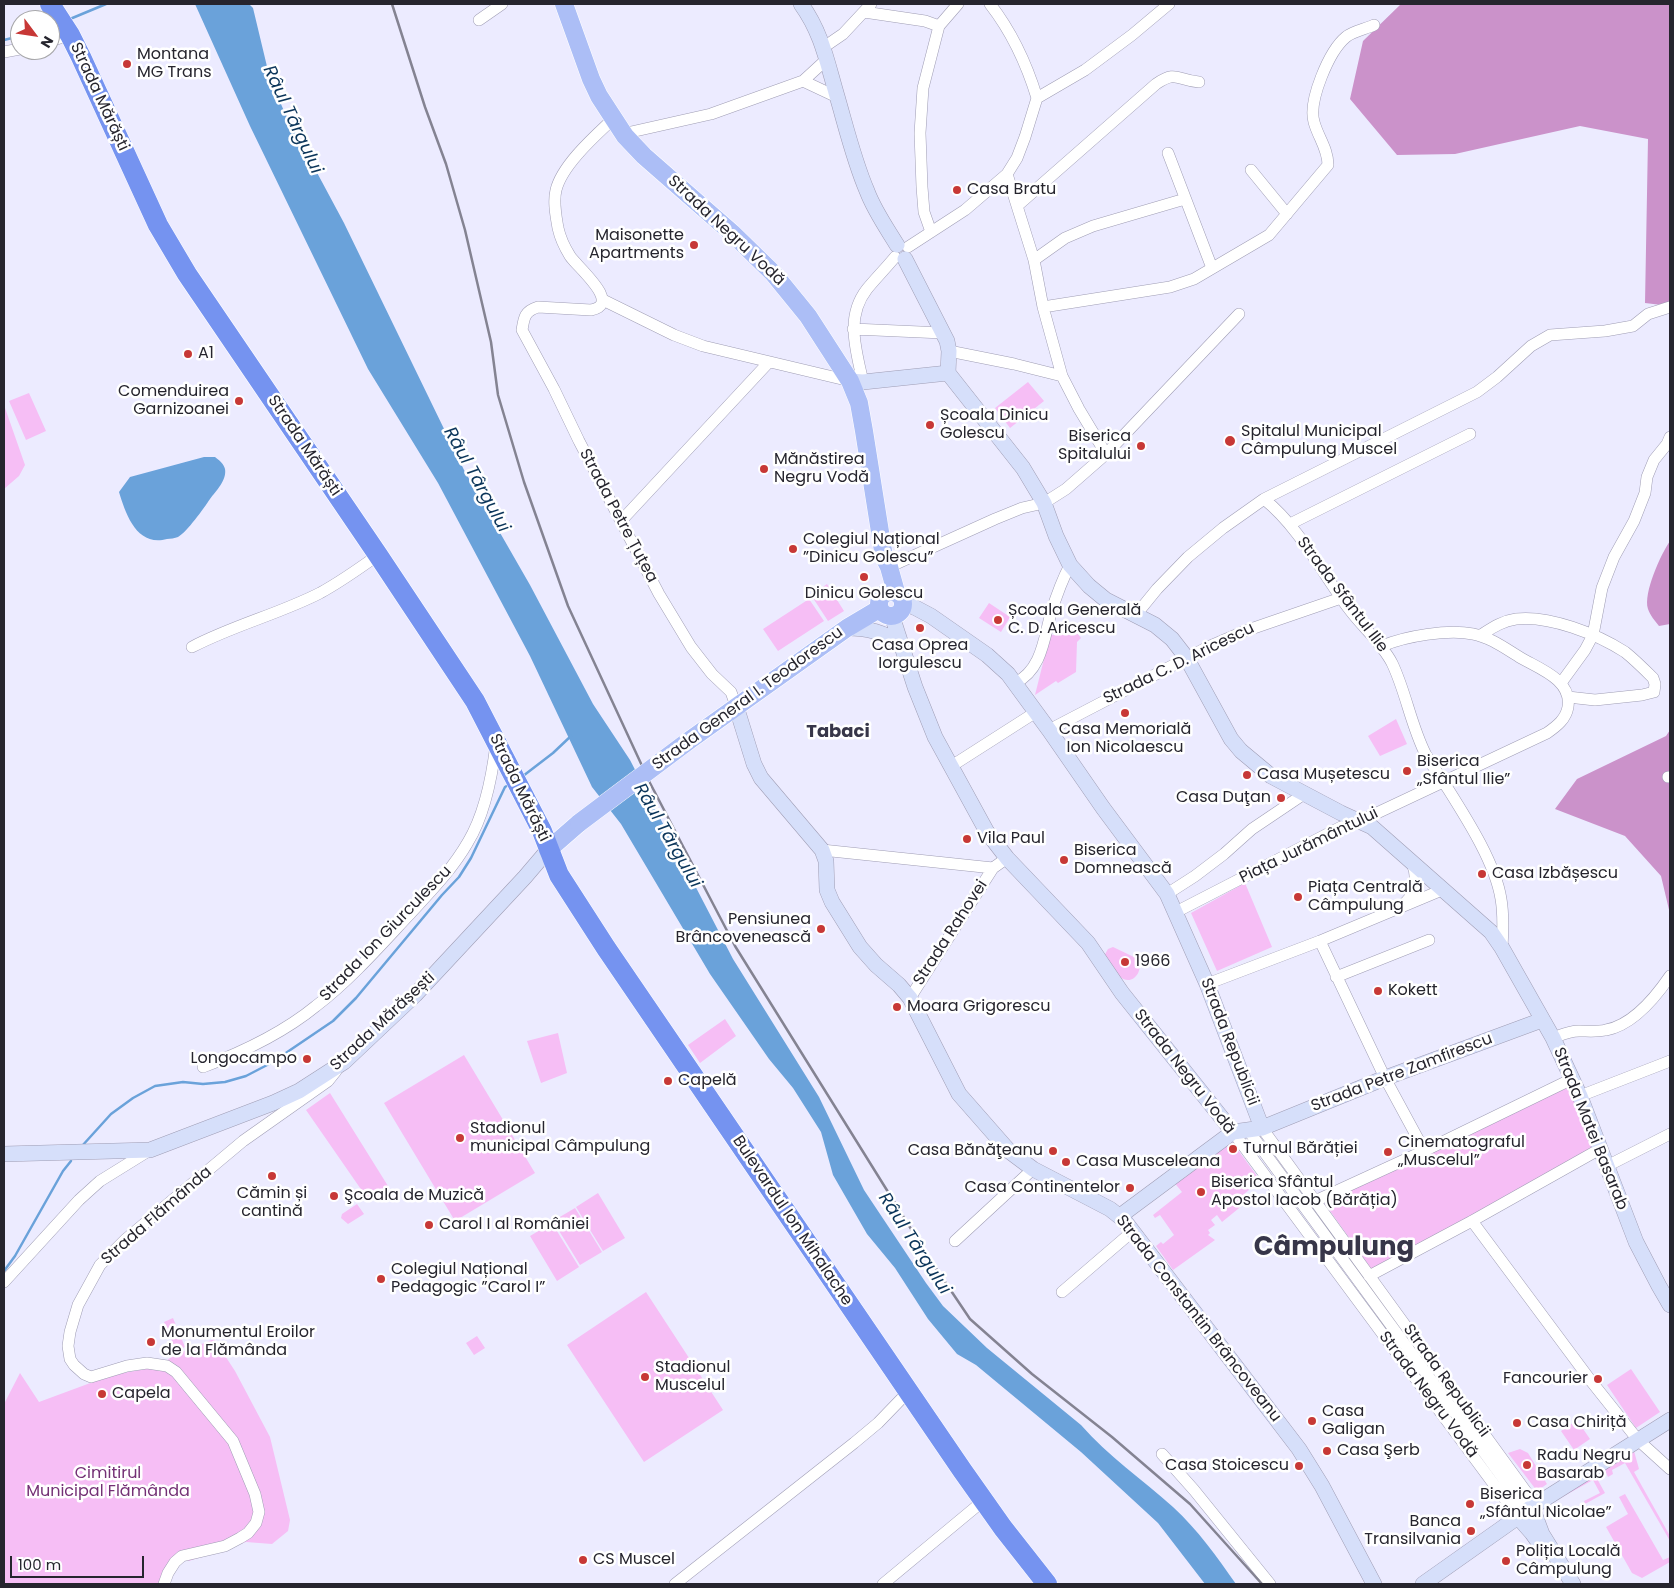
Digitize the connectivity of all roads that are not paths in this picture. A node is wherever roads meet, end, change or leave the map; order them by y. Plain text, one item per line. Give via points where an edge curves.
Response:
1 (502, 4) edge
2 (564, 4) edge
3 (801, 4) edge
4 (958, 4) edge
5 (990, 4) edge
6 (1168, 4) edge
7 (868, 8) edge
8 (479, 20) dead end
9 (61, 21) edge
10 (1374, 25) dead end
11 (939, 26) junction
12 (826, 53) junction
13 (803, 81) junction
14 (1198, 82) dead end
15 (837, 97) junction
16 (1037, 98) junction
17 (613, 119) junction
18 (625, 136) junction
19 (1168, 153) dead end
20 (1252, 170) dead end
21 (1007, 174) junction
22 (1185, 200) junction
23 (1017, 206) junction
24 (1287, 214) junction
25 (931, 232) junction
26 (901, 252) junction
27 (1034, 260) junction
28 (1212, 268) junction
29 (601, 303) junction
30 (1670, 307) edge
31 (1043, 308) junction
32 (1239, 314) dead end
33 (853, 328) junction
34 (943, 332) junction
35 (949, 350) junction
36 (769, 362) junction
37 (948, 372) junction
38 (1062, 376) junction
39 (856, 381) junction
40 (1470, 434) dead end
41 (1670, 437) edge
42 (1106, 454) junction
43 (1264, 499) junction
44 (1044, 503) junction
45 (621, 522) junction
46 (1290, 524) junction
47 (378, 555) junction
48 (887, 562) junction
49 (1070, 566) junction
50 (1341, 598) junction
51 (890, 604) junction
52 (1134, 616) junction
53 (847, 628) junction
54 (1481, 635) junction
55 (1593, 636) junction
56 (901, 644) junction
57 (1382, 646) junction
58 (192, 647) dead end
59 (1186, 657) junction
60 (1015, 683) junction
61 (1561, 683) junction
62 (1568, 697) junction
63 (736, 706) junction
64 (1036, 712) junction
65 (1049, 730) junction
66 (496, 742) junction
67 (950, 767) junction
68 (1443, 781) junction
69 (1304, 794) junction
70 (1360, 821) junction
71 (548, 850) junction
72 (822, 850) junction
73 (1007, 858) junction
74 (1412, 863) junction
75 (993, 868) junction
76 (1442, 890) junction
77 (1167, 894) junction
78 (1401, 907) junction
79 (1176, 912) junction
80 (1429, 940) dead end
81 (1320, 941) junction
82 (1502, 948) junction
83 (1670, 976) edge
84 (1336, 977) junction
85 (1207, 984) junction
86 (910, 998) junction
87 (1542, 1020) junction
88 (1553, 1038) junction
89 (1670, 1061) edge
90 (344, 1062) junction
91 (203, 1067) dead end
92 (1385, 1078) junction
93 (1572, 1079) junction
94 (1580, 1096) junction
95 (1248, 1130) junction
96 (1670, 1134) edge
97 (1600, 1149) junction
98 (150, 1150) junction
99 (1424, 1150) junction
100 (4, 1154) edge
101 (1608, 1166) junction
102 (1033, 1169) junction
103 (1315, 1201) junction
104 (1120, 1216) junction
105 (1472, 1221) junction
106 (1133, 1231) junction
107 (955, 1241) dead end
108 (1369, 1276) junction
109 (4, 1282) edge
110 (1062, 1292) dead end
111 (1670, 1305) edge
112 (908, 1392) junction
113 (1670, 1420) edge
114 (1638, 1440) junction
115 (1162, 1454) dead end
116 (1670, 1469) edge
117 (983, 1501) junction
118 (1526, 1512) junction
119 (164, 1584) edge
120 (675, 1584) edge
121 (883, 1584) edge
122 (1047, 1584) edge
123 (1270, 1584) edge
124 (1374, 1584) edge
125 (1423, 1584) edge
126 (1564, 1584) edge
127 (1573, 1584) edge

1 - 8 street
2 - 17 main road, Strada Negru Vodă via 591,79
3 - 12 main road via 816,26
4 - 11 street
5 - 16 street via 1010,35
6 - 16 street via 1085,70
7 - 11 street
7 - 12 street
9 - 47 highway, Strada Mărăști via 158,225 187,274
10 - 24 street via 1346,37 1321,77 1314,100 1313,120 1328,156 1328,165
11 - 25 street via 923,88 920,133 924,212
12 - 13 street
12 - 15 main road
13 - 15 street
13 - 18 street via 711,114
14 - 23 street via 1168,76
15 - 26 main road via 867,192
16 - 21 street via 1017,158
17 - 18 main road, Strada Negru Vodă
17 - 29 street via 569,165 556,191 558,229 564,244 570,256 595,284
18 - 39 main road, Strada Negru Vodă via 773,273
19 - 22 street
20 - 24 street
21 - 23 street
21 - 25 street via 965,210
22 - 27 street via 1093,226 1064,238
22 - 28 street
23 - 27 street
24 - 28 street via 1269,235
25 - 26 street
26 - 33 street via 866,290 858,305
26 - 34 main road
27 - 31 street
28 - 31 street via 1194,279 1170,286
29 - 36 street via 702,346
29 - 45 street, Strada Petre Țuțea via 591,310 531,310 525,315 522,330
30 - 43 street via 1648,314 1632,326 1550,335 1531,346 1478,392
31 - 38 street
32 - 42 street
33 - 34 street
33 - 39 street
34 - 35 main road
35 - 37 main road
35 - 38 street
36 - 39 street
36 - 45 street
37 - 39 main road
37 - 44 main road, Strada Matei Basarab via 1023,468
38 - 42 street
39 - 48 main road, Strada Negru Vodă
40 - 46 street
41 - 55 street via 1654,460 1634,521 1614,557 1602,588
42 - 44 street via 1066,489
43 - 46 street, Strada Sfântul Ilie
43 - 52 street via 1188,557
44 - 48 street via 995,518
44 - 49 main road, Strada Matei Basarab
45 - 63 street, Strada Petre Țuțea via 690,647 731,692
46 - 50 street, Strada Sfântul Ilie
47 - 58 street via 321,592 274,614 216,634
47 - 66 highway, Strada Mărăști via 466,686
48 - 51 main road, Strada Negru Vodă via 880,571
49 - 52 main road, Strada Matei Basarab via 1100,595
49 - 60 street via 1036,664 1027,676
50 - 57 street, Strada Sfântul Ilie
50 - 59 street, Strada C. D. Aricescu via 1245,630
51 - 53 main road, Strada General I. Teodorescu
51 - 56 main road, Strada Negru Vodă
51 - 60 main road, Strada Republicii via 924,612 987,655
52 - 59 main road, Strada Matei Basarab via 1165,632
53 - 56 main road via 876,631
53 - 63 main road, Strada General I. Teodorescu
54 - 55 street via 1501,623 1528,618 1560,624
54 - 57 street via 1462,632 1410,637
54 - 61 street
55 - 61 street
55 - 62 street via 1624,652 1644,668 1653,678 1654,692 1594,700
56 - 67 main road, Strada Negru Vodă via 925,713
57 - 68 street, Strada Sfântul Ilie via 1399,680 1426,756
59 - 65 street, Strada C. D. Aricescu
59 - 69 main road, Strada Matei Basarab via 1226,731 1241,751 1271,776
60 - 64 main road, Strada Republicii
61 - 62 street
62 - 68 street, Piața Jurământului via 1566,712 1557,726 1547,733
63 - 71 main road, Strada General I. Teodorescu, bridge via 579,823
63 - 72 main road via 761,778
64 - 65 main road, Strada Republicii
64 - 67 street
65 - 77 main road, Strada Republicii
66 - 71 highway, Strada Mărăști via 542,831
66 - 91 street, Strada Ion Giurculescu via 481,813 469,841 445,876 317,1006 251,1046
67 - 73 main road, Strada Negru Vodă via 979,820
68 - 70 street, Piața Jurământului
68 - 82 street, Strada Sfântul Ilie via 1496,878 1503,917
69 - 70 main road, Strada Matei Basarab
69 - 77 street
70 - 74 main road, Strada Matei Basarab via 1372,827
70 - 79 street, Piața Jurământului via 1303,845
71 - 90 main road, Strada Mărășești via 415,995
71 - 112 highway, Bulevardul Ion Mihalache via 559,875 606,948
72 - 75 street
72 - 86 main road, Strada Constantin Brâncoveanu via 826,861 827,890 832,902 868,956
73 - 75 street
73 - 95 main road, Strada Negru Vodă via 1088,943 1122,993
74 - 76 main road, Strada Matei Basarab
74 - 78 street via 1415,887
75 - 86 street, Strada Rahovei
76 - 78 street
76 - 82 main road, Strada Matei Basarab via 1476,917
77 - 79 main road, Strada Republicii
78 - 81 street
79 - 85 main road, Strada Republicii
80 - 84 street
81 - 84 street
81 - 85 street
82 - 87 main road, Strada Matei Basarab
83 - 88 street via 1638,1013 1619,1027 1567,1032
84 - 92 street
85 - 95 main road, Strada Republicii
86 - 102 main road, Strada Constantin Brâncoveanu via 959,1094 1009,1151
87 - 88 main road, Strada Matei Basarab
87 - 92 main road, Strada Petre Zamfirescu
88 - 93 main road, Strada Matei Basarab
89 - 94 street
90 - 98 main road, Strada Mărășești via 273,1103
90 - 119 street, Strada Flămânda via 328,1081 244,1142 126,1239 100,1265 78,1305 68,1346 74,1365 91,1377 147,1363 167,1366 176,1372 233,1441 255,1494 259,1512 248,1533 225,1546 182,1556 175,1562
92 - 95 main road, Strada Petre Zamfirescu
92 - 99 street
93 - 94 main road, Strada Matei Basarab
93 - 99 street
94 - 97 main road, Strada Matei Basarab
95 - 103 street, Strada Republicii
95 - 104 main road, Strada Petre Zamfirescu
95 - 118 street, Strada Negru Vodă
96 - 101 street
97 - 101 main road, Strada Matei Basarab
97 - 105 street
98 - 100 main road, Strada Mărășești
98 - 109 street via 100,1181 78,1200
99 - 103 street
101 - 111 main road, Strada Matei Basarab via 1636,1242
102 - 104 main road, Strada Constantin Brâncoveanu
102 - 107 street
103 - 108 street, Strada Republicii
104 - 106 main road, Strada Constantin Brâncoveanu
105 - 108 street
105 - 114 street
106 - 110 street
106 - 124 main road, Strada Constantin Brâncoveanu via 1299,1449
108 - 118 street, Strada Republicii via 1527,1492
112 - 117 highway, Bulevardul Ion Mihalache
112 - 120 street via 854,1443
113 - 114 main road
114 - 116 street
114 - 118 main road
115 - 123 street
117 - 121 street
117 - 122 highway, Bulevardul Ion Mihalache
118 - 125 main road
118 - 126 main road, Strada Negru Vodă via 1532,1533
118 - 127 main road, Strada Negru Vodă

